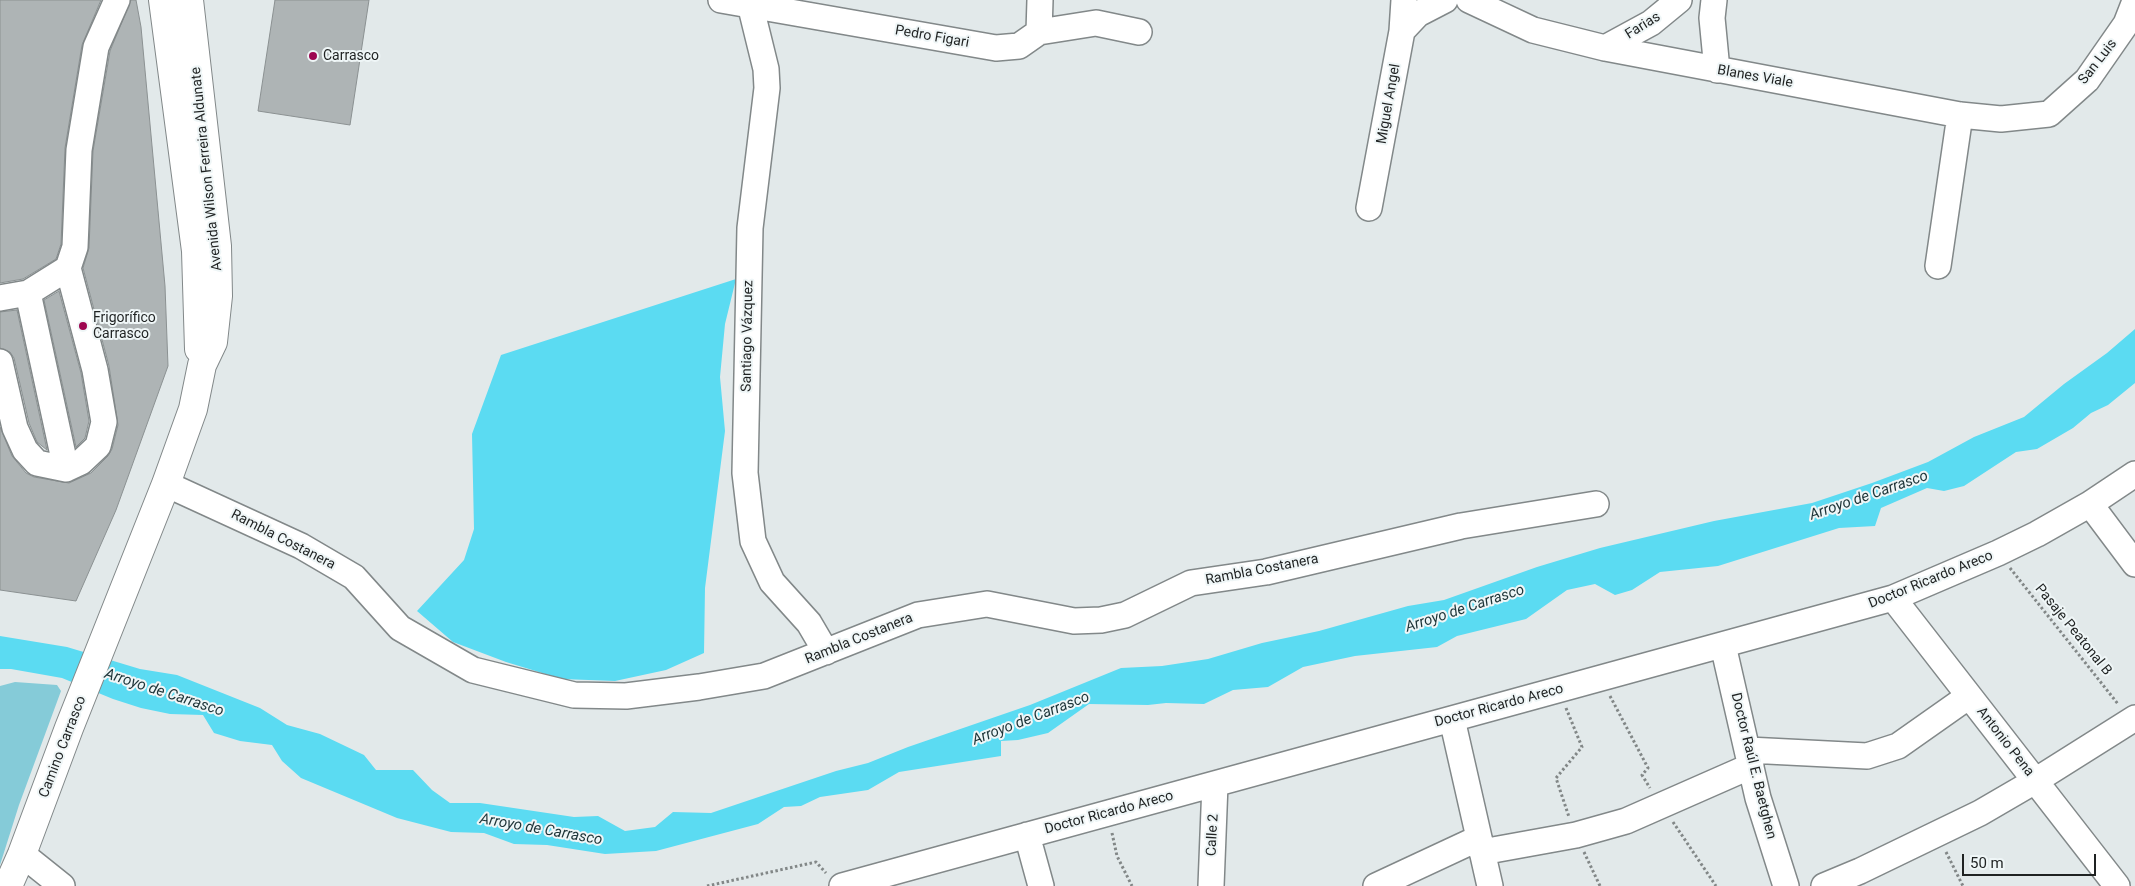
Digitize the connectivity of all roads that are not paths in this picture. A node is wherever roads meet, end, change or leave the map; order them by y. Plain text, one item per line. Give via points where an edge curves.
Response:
1 (117, 0) edge
2 (163, 0) edge
3 (189, 0) edge
4 (721, 0) edge
5 (1040, 0) edge
6 (1404, 0) edge
7 (1445, 0) edge
8 (1469, 0) edge
9 (1678, 0) edge
10 (1714, 0) edge
11 (2135, 1) edge
12 (749, 2) edge
13 (1402, 31) junction
14 (1039, 32) junction
15 (1139, 32) dead end
16 (1605, 48) junction
17 (1717, 70) junction
18 (2049, 114) joint
19 (1960, 115) junction
20 (1369, 208) dead end
21 (1938, 266) dead end
22 (68, 268) junction
23 (28, 293) junction
24 (0, 298) edge
25 (0, 362) edge
26 (202, 365) junction
27 (66, 468) junction
28 (2135, 474) edge
29 (166, 484) junction
30 (1596, 504) dead end
31 (2090, 504) junction
32 (2135, 564) edge
33 (1893, 598) junction
34 (118, 609) joint
35 (1723, 645) junction
36 (826, 652) junction
37 (1969, 696) junction
38 (1452, 719) junction
39 (2133, 719) edge
40 (1750, 758) junction
41 (2036, 781) junction
42 (1215, 784) junction
43 (1027, 836) junction
44 (1480, 845) junction
45 (22, 854) junction
46 (835, 880) edge
47 (8, 886) edge
48 (62, 886) edge
49 (1041, 886) edge
50 (1211, 886) edge
51 (1376, 886) edge
52 (1490, 886) edge
53 (1786, 886) edge
54 (1824, 886) edge
55 (2117, 886) edge

1 - 22 street via 96,47 79,150 75,247
2 - 26 main road, Avenida Wilson Ferreira Aldunate via 196,251 198,342
3 - 26 main road, Avenida Wilson Ferreira Aldunate via 217,246 218,296 213,342
4 - 12 street, Pedro Figari
5 - 14 street
6 - 13 street, Miguel Angel
7 - 13 street via 1418,14
8 - 16 street, Blanes Viale via 1533,30
9 - 16 street, Farias via 1651,23
10 - 17 street via 1712,18
11 - 18 street, San Luis via 2126,24 2086,80
12 - 14 street, Pedro Figari via 996,48 1019,46
12 - 36 street, Santiago Vázquez via 766,68 767,88 750,228 745,473 753,541 772,582 809,622
13 - 20 street, Miguel Angel
14 - 15 street, Pedro Figari via 1096,23
16 - 17 street, Blanes Viale
17 - 19 street, Blanes Viale
18 - 19 street, Blanes Viale via 2001,119
19 - 21 street
22 - 23 street
22 - 27 street via 95,370 104,422 98,446 81,462
23 - 24 street
23 - 27 street
25 - 27 street via 15,428 25,450 37,463
26 - 29 main road, Avenida Wilson Ferreira Aldunate via 193,409
28 - 31 street, Doctor Ricardo Areco
29 - 34 main road, Avenida Wilson Ferreira Aldunate
29 - 36 street, Rambla Costanera via 301,546 354,576 400,628 473,670 516,682 574,695 626,696 764,676
30 - 36 street, Rambla Costanera via 1461,526 1266,572 1191,583 1125,615 1101,620 1074,622 986,604 918,615
31 - 32 street
31 - 33 street, Doctor Ricardo Areco via 1998,553
33 - 35 street, Doctor Ricardo Areco
33 - 37 street, Antonio Pena
34 - 45 main road, Camino Carrasco
35 - 38 street, Doctor Ricardo Areco
35 - 40 street, Doctor Raúl E. Baetghen
37 - 40 street via 1898,746 1867,756
37 - 41 street, Antonio Pena
38 - 42 street, Doctor Ricardo Areco
38 - 44 street
39 - 41 street
40 - 44 street via 1626,822 1576,835
40 - 53 street, Doctor Raúl E. Baetghen via 1770,839
41 - 54 street via 1936,834
41 - 55 street, Antonio Pena
42 - 43 street, Doctor Ricardo Areco
42 - 50 street, Calle 2
43 - 46 street, Doctor Ricardo Areco
43 - 49 street
44 - 51 street
44 - 52 street
45 - 47 main road, Camino Carrasco
45 - 48 street

